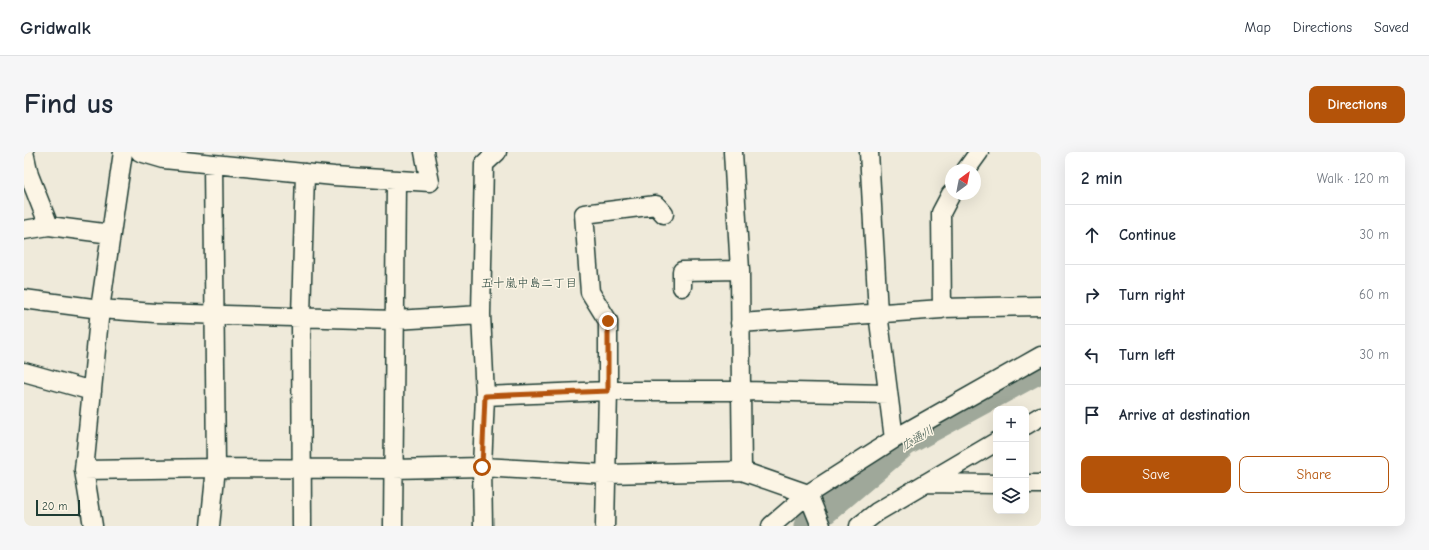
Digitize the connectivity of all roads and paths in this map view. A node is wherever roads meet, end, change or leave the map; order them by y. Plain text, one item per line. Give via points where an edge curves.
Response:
1 (24, 152) edge
2 (123, 152) edge
3 (140, 152) edge
4 (424, 152) edge
5 (497, 152) edge
6 (733, 152) edge
7 (869, 152) edge
8 (979, 152) edge
9 (213, 164) junction
10 (970, 164) edge
11 (305, 173) junction
12 (26, 175) edge
13 (396, 181) junction
14 (948, 200) edge
15 (664, 214) dead end
16 (49, 226) junction
17 (24, 230) edge
18 (111, 234) junction
19 (740, 270) junction
20 (681, 272) dead end
21 (24, 299) edge
22 (1041, 306) edge
23 (942, 308) junction
24 (100, 309) junction
25 (878, 313) junction
26 (214, 314) junction
27 (481, 315) junction
28 (301, 317) junction
29 (395, 320) junction
30 (740, 323) junction
31 (1041, 356) edge
32 (24, 372) edge
33 (92, 391) junction
34 (608, 391) junction
35 (741, 391) junction
36 (888, 394) junction
37 (485, 396) junction
38 (1041, 416) edge
39 (1029, 423) edge
40 (894, 439) junction
41 (993, 444) edge
42 (482, 467) junction
43 (216, 468) junction
44 (303, 468) junction
45 (393, 469) junction
46 (84, 470) junction
47 (742, 471) junction
48 (606, 474) junction
49 (925, 483) junction
50 (993, 484) edge
51 (1029, 484) edge
52 (1041, 484) edge
53 (808, 494) junction
54 (93, 526) edge
55 (210, 526) edge
56 (302, 526) edge
57 (393, 526) edge
58 (483, 526) edge
59 (605, 526) edge
60 (771, 526) edge
61 (821, 526) edge
62 (858, 526) edge

1 - 12 street
2 - 18 street
3 - 9 street via 164,159
4 - 13 street via 430,182
5 - 27 street via 484,164
6 - 19 street
7 - 25 street
8 - 10 street
9 - 11 street
9 - 26 street
11 - 13 street
11 - 28 street
12 - 16 street
13 - 29 street
14 - 23 street via 942,213
15 - 34 street via 656,206 584,214 590,292 608,321
16 - 17 street
16 - 18 street
18 - 24 street
19 - 20 street
19 - 30 street
21 - 24 street
22 - 23 street
23 - 25 street
24 - 26 street
24 - 33 street
25 - 30 street
25 - 36 street
26 - 28 street
26 - 43 street
27 - 29 street
27 - 37 street
28 - 29 street
28 - 44 street
29 - 45 street
30 - 35 street
31 - 40 street
32 - 33 street
33 - 46 street
34 - 35 street
34 - 37 street
34 - 48 street
35 - 36 street
35 - 47 street
36 - 40 street
37 - 42 street
38 - 39 street
40 - 53 street
41 - 49 street
42 - 45 street
42 - 48 street
42 - 58 street
43 - 44 street
43 - 46 street
43 - 55 street
44 - 45 street
44 - 56 street
45 - 57 street
46 - 54 street
47 - 48 street
47 - 53 street
48 - 59 street
49 - 50 street
49 - 62 street
51 - 52 street
53 - 60 street
53 - 61 street

